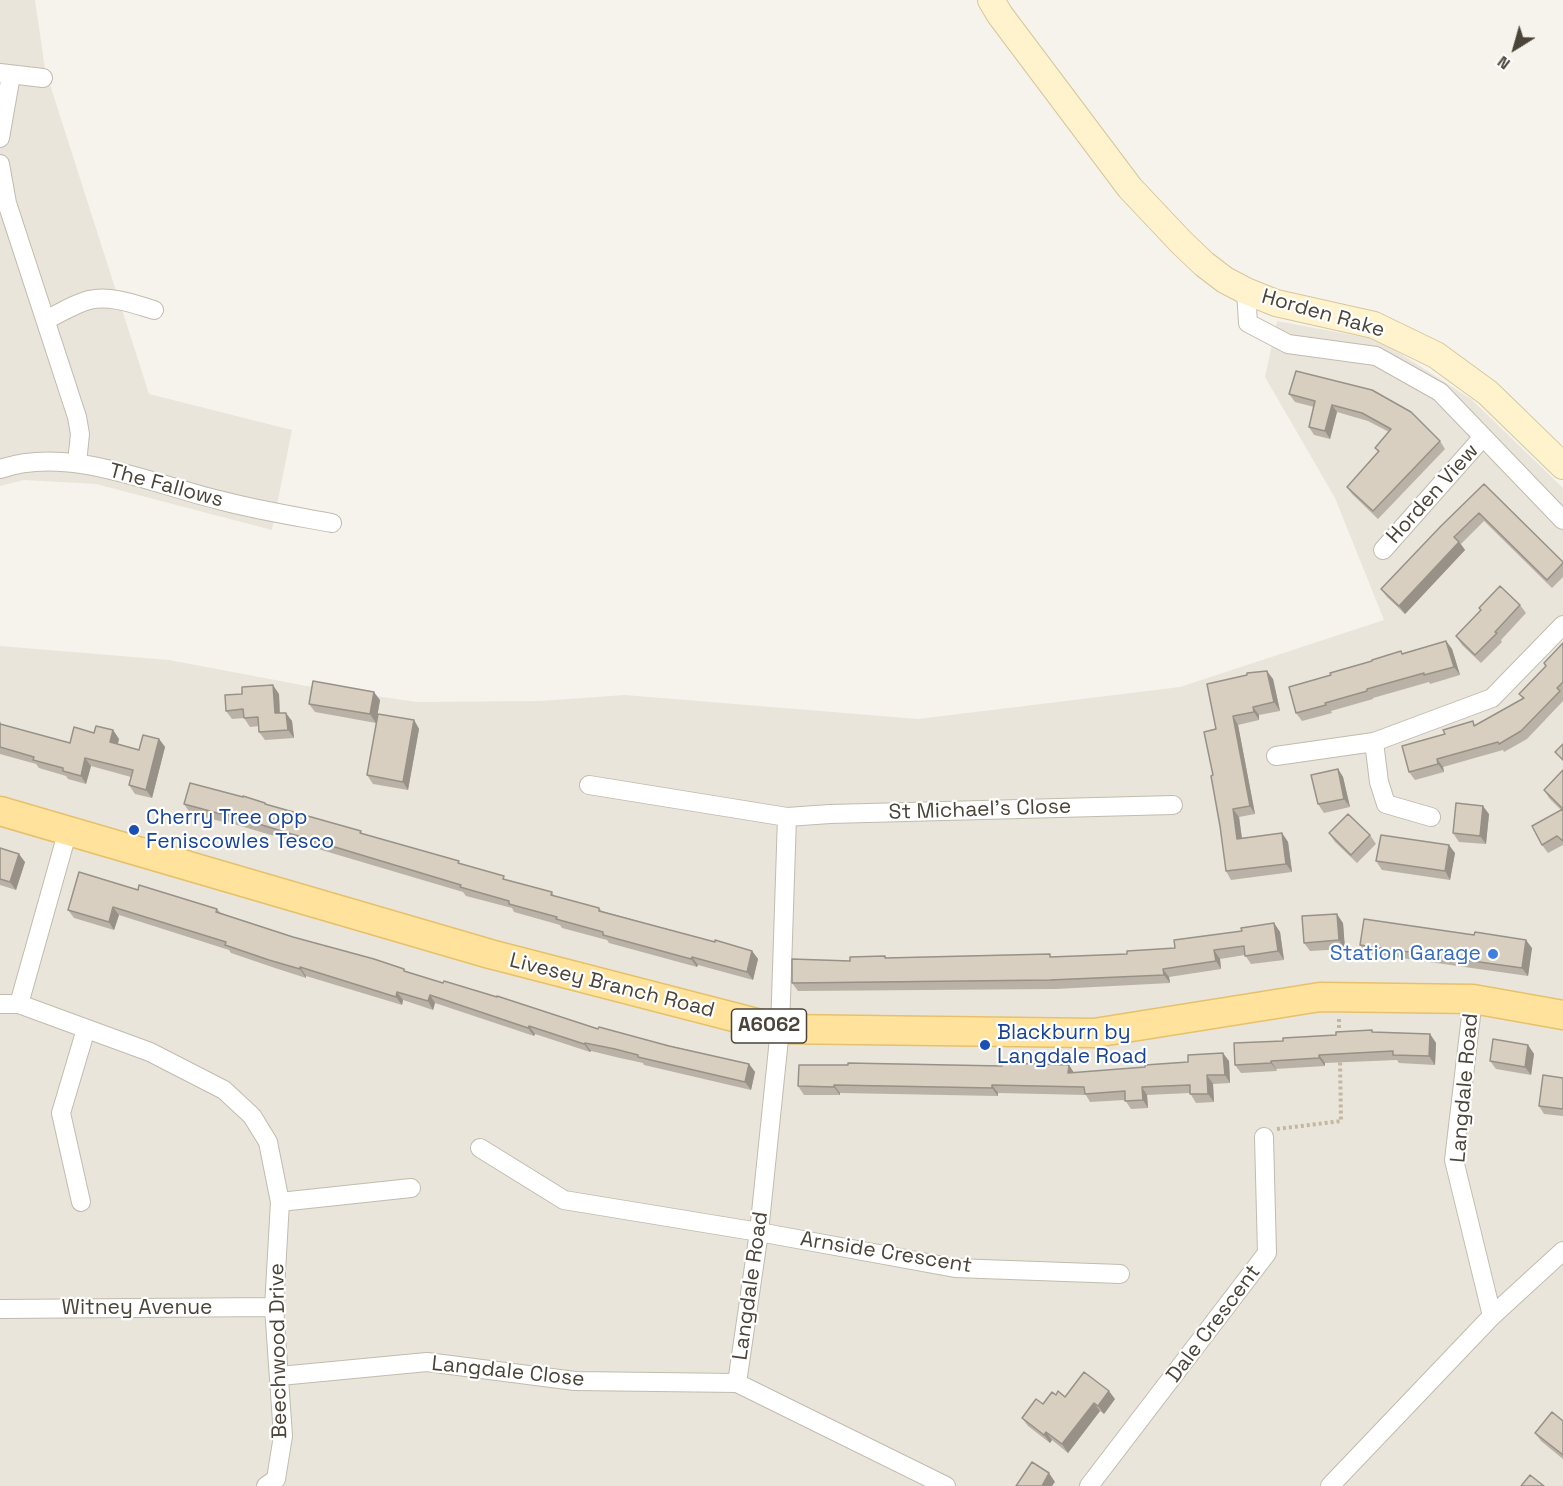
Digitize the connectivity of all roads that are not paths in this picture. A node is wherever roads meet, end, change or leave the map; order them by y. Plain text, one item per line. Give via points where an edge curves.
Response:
1 (991, 0) edge
2 (6, 74) edge
3 (43, 78) dead end
4 (0, 138) edge
5 (0, 164) edge
6 (1246, 291) junction
7 (154, 310) dead end
8 (46, 320) junction
9 (1483, 437) junction
10 (77, 463) junction
11 (1563, 466) edge
12 (0, 469) edge
13 (1563, 520) edge
14 (332, 523) dead end
15 (1383, 550) dead end
16 (1563, 625) edge
17 (1374, 742) junction
18 (1276, 756) dead end
19 (589, 785) dead end
20 (1173, 805) dead end
21 (0, 811) edge
22 (787, 817) junction
23 (1431, 817) dead end
24 (68, 830) junction
25 (1473, 999) junction
26 (0, 1004) edge
27 (19, 1005) junction
28 (1563, 1015) edge
29 (86, 1029) junction
30 (780, 1029) junction
31 (1264, 1137) road end
32 (480, 1148) dead end
33 (411, 1188) dead end
34 (81, 1202) dead end
35 (280, 1202) junction
36 (759, 1232) junction
37 (1563, 1251) edge
38 (1120, 1274) dead end
39 (274, 1307) junction
40 (0, 1309) edge
41 (1492, 1316) junction
42 (280, 1376) junction
43 (737, 1383) junction
44 (266, 1486) edge
45 (946, 1486) edge
46 (1089, 1486) edge
47 (1330, 1486) edge

1 - 6 street, Horden Rake via 1130,188 1204,264
2 - 3 street
2 - 4 street
5 - 8 street via 7,203
6 - 9 street, Horden View via 1248,323 1288,344 1376,356 1440,392
6 - 11 street, Horden Rake via 1276,303 1374,325 1436,355 1488,393
7 - 8 street via 123,302 89,300
8 - 10 street via 77,417
9 - 13 street, Horden View
9 - 15 street, Horden View
10 - 12 street, The Fallows via 24,462
10 - 14 street, The Fallows via 219,501
16 - 17 street via 1492,698
17 - 18 street
17 - 23 street via 1386,804
19 - 22 street, St Michael's Close
20 - 22 street, St Michael's Close
21 - 24 main road, Livesey Branch Road / A6062
22 - 30 street
24 - 27 street
24 - 30 main road, Livesey Branch Road / A6062 via 490,954
25 - 28 main road, Livesey Branch Road / A6062
25 - 30 main road, Livesey Branch Road / A6062 via 1320,997 1094,1033
25 - 41 street, Langdale Road via 1454,1161
26 - 27 street, Beechwood Drive
27 - 29 street, Beechwood Drive
29 - 34 street via 61,1113
29 - 35 street, Beechwood Drive via 150,1052 224,1090 252,1116 268,1142
30 - 36 street, Langdale Road
31 - 46 street, Dale Crescent via 1267,1253
32 - 36 street, Arnside Crescent via 564,1200
33 - 35 street
35 - 39 street, Beechwood Drive
36 - 38 street, Arnside Crescent via 955,1268
36 - 43 street, Langdale Road
37 - 41 street
39 - 40 street, Witney Avenue
39 - 42 street, Beechwood Drive
41 - 47 street
42 - 43 street, Langdale Close via 427,1362 575,1381
42 - 44 street, Beechwood Drive via 283,1436 276,1479
43 - 45 street, Langdale Road

